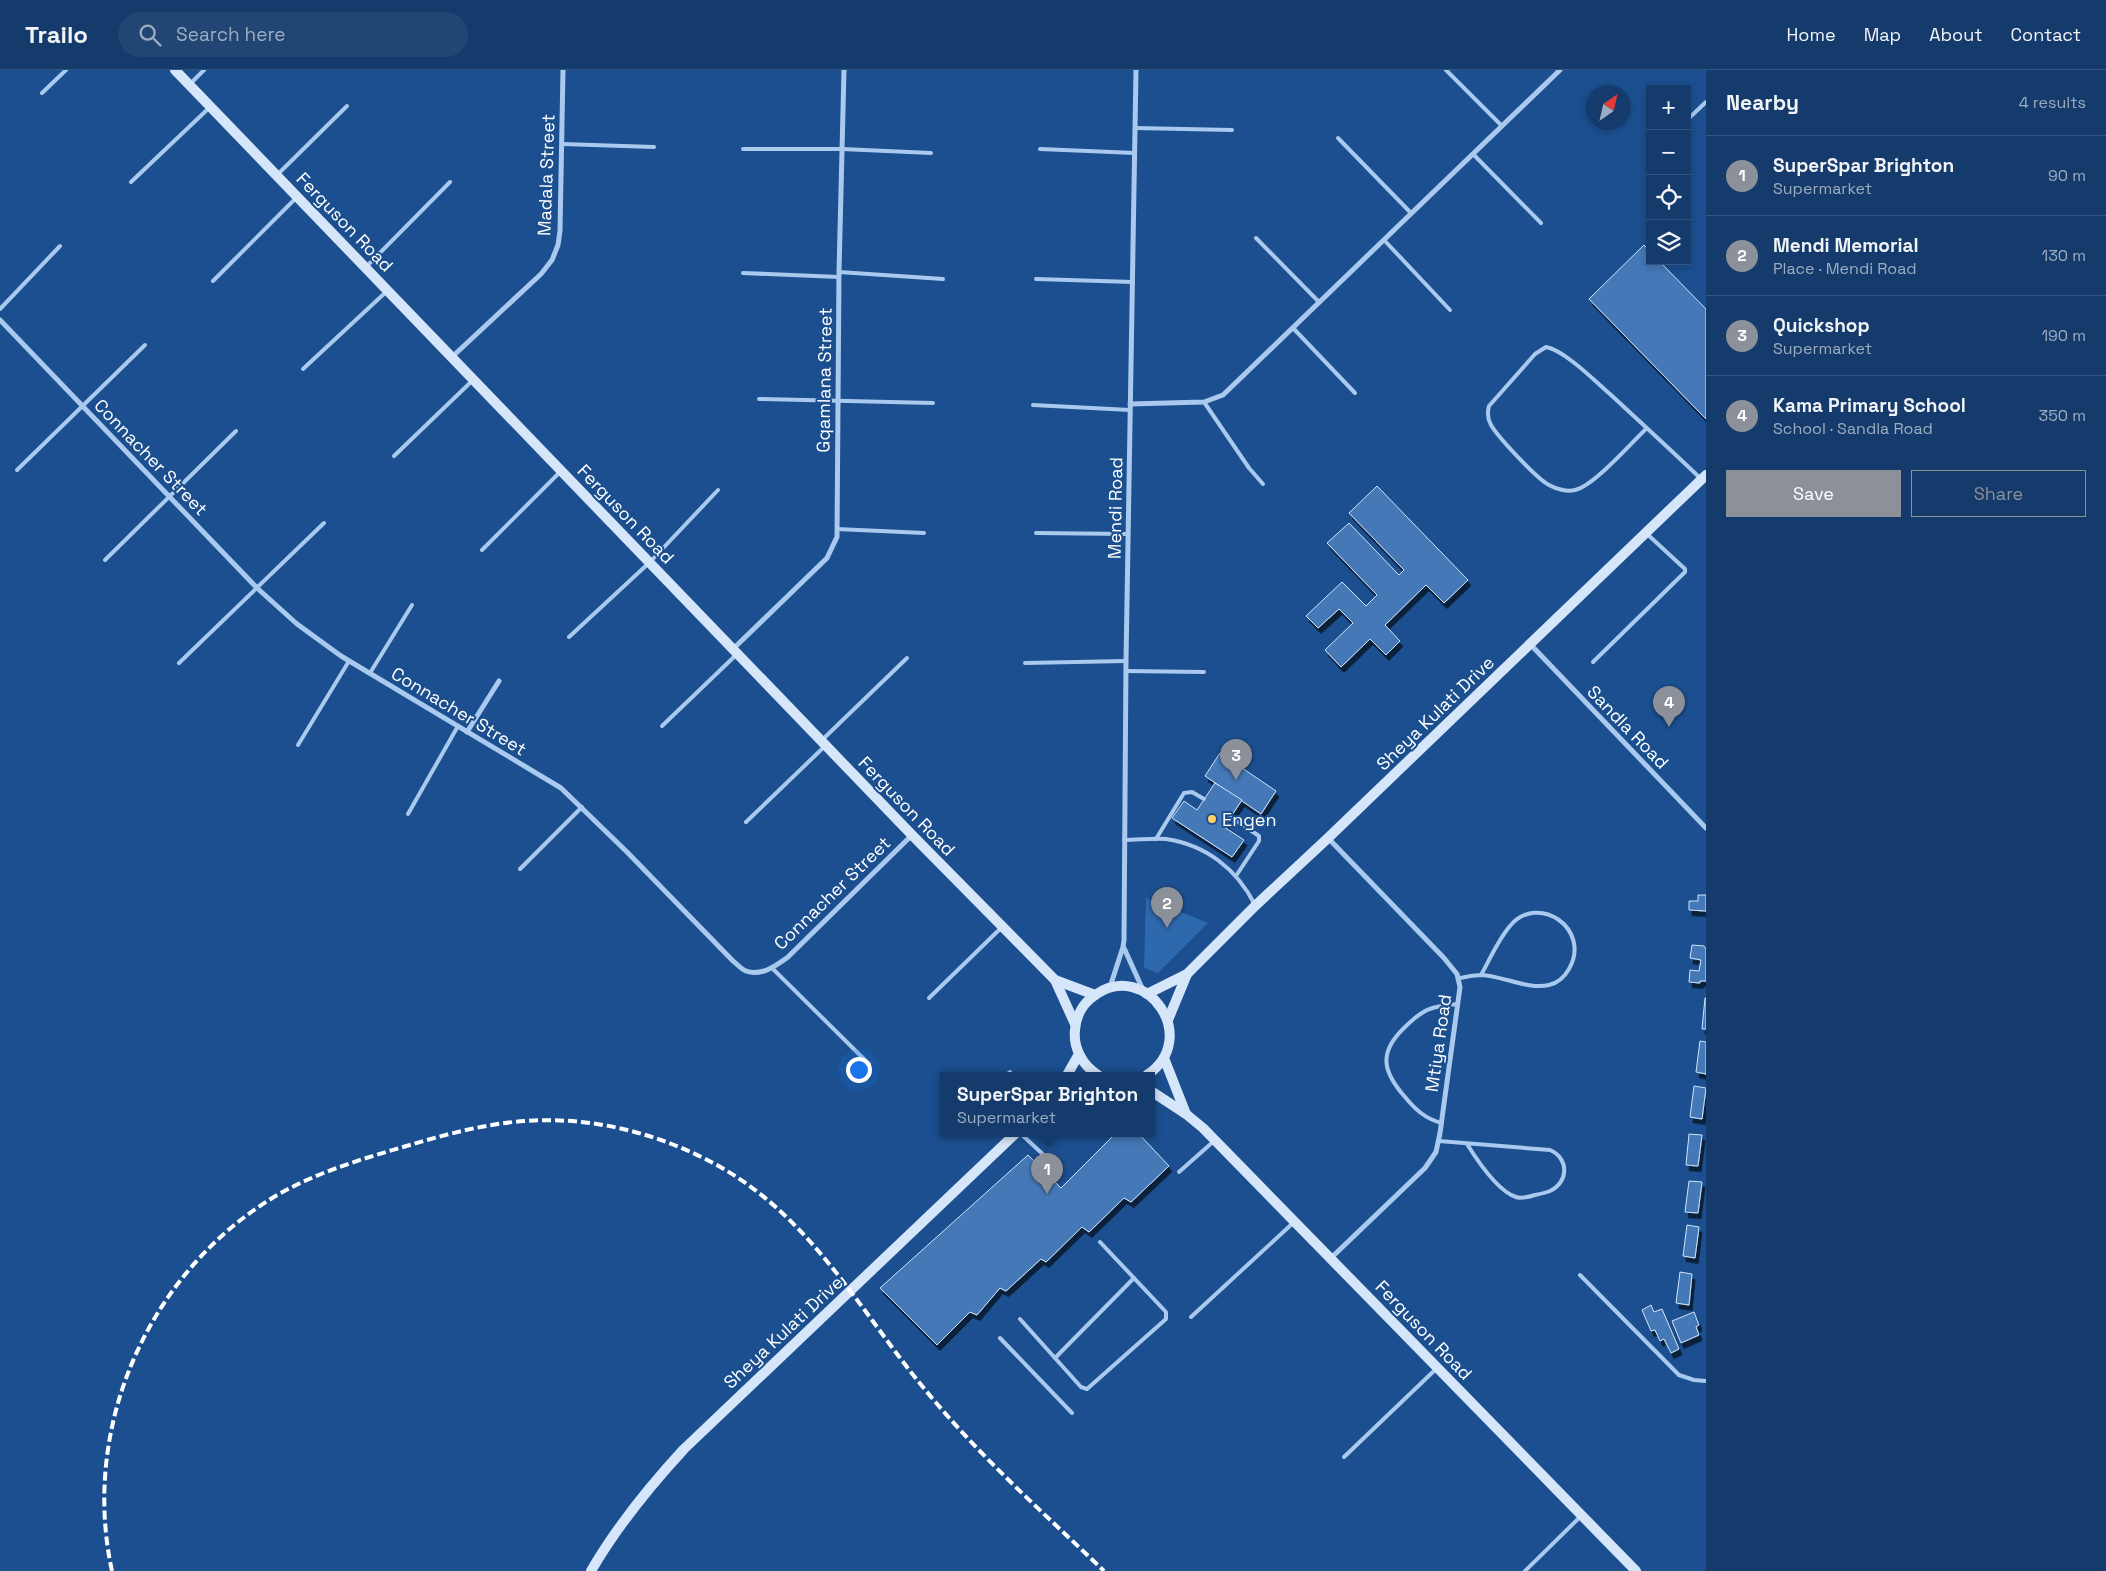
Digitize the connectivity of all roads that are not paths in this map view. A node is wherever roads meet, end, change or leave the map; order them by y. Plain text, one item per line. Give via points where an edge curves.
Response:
1 (66, 70) edge
2 (175, 70) edge
3 (204, 70) edge
4 (563, 70) edge
5 (844, 70) edge
6 (1136, 70) edge
7 (1446, 70) edge
8 (1560, 70) edge
9 (189, 85) junction
10 (42, 93) dead end
11 (1706, 102) edge
12 (347, 106) dead end
13 (210, 107) junction
14 (1691, 116) edge
15 (1502, 126) junction
16 (1135, 128) junction
17 (1232, 130) dead end
18 (1338, 138) dead end
19 (562, 144) junction
20 (654, 148) dead end
21 (743, 149) dead end
22 (842, 150) junction
23 (1040, 150) dead end
24 (931, 153) dead end
25 (1135, 153) junction
26 (1473, 154) junction
27 (277, 175) junction
28 (131, 182) dead end
29 (450, 182) dead end
30 (298, 197) junction
31 (1411, 213) junction
32 (1541, 223) dead end
33 (1256, 238) dead end
34 (1384, 240) junction
35 (60, 246) dead end
36 (366, 267) junction
37 (743, 273) dead end
38 (839, 274) junction
39 (1036, 278) dead end
40 (944, 279) dead end
41 (213, 282) dead end
42 (1132, 282) junction
43 (388, 290) junction
44 (1319, 302) junction
45 (0, 309) edge
46 (1450, 310) dead end
47 (0, 320) edge
48 (1293, 328) junction
49 (145, 345) dead end
50 (451, 357) junction
51 (304, 369) dead end
52 (473, 380) junction
53 (1355, 394) dead end
54 (759, 399) dead end
55 (838, 400) junction
56 (1204, 402) junction
57 (933, 403) dead end
58 (1033, 405) dead end
59 (83, 406) junction
60 (1130, 407) junction
61 (1647, 428) junction
62 (236, 431) dead end
63 (394, 456) dead end
64 (17, 470) dead end
65 (561, 471) junction
66 (1704, 477) edge
67 (1263, 484) dead end
68 (718, 490) dead end
69 (171, 497) junction
70 (324, 523) dead end
71 (837, 529) junction
72 (924, 533) dead end
73 (1036, 533) dead end
74 (1646, 533) junction
75 (1128, 534) junction
76 (482, 550) dead end
77 (105, 560) dead end
78 (650, 562) junction
79 (258, 588) junction
80 (412, 605) dead end
81 (569, 637) dead end
82 (1530, 644) junction
83 (736, 651) junction
84 (907, 658) dead end
85 (349, 661) junction
86 (1126, 661) junction
87 (1593, 662) dead end
88 (179, 663) dead end
89 (1025, 663) dead end
90 (1126, 671) junction
91 (1204, 672) dead end
92 (370, 673) junction
93 (499, 681) dead end
94 (458, 726) junction
95 (662, 726) dead end
96 (468, 732) junction
97 (824, 743) junction
98 (298, 745) dead end
99 (1204, 799) dead end
100 (582, 807) junction
101 (408, 814) dead end
102 (1231, 817) dead end
103 (746, 822) dead end
104 (1706, 828) edge
105 (912, 835) junction
106 (1328, 838) junction
107 (1156, 839) junction
108 (1124, 840) junction
109 (520, 869) dead end
110 (1236, 876) junction
111 (1255, 906) junction
112 (1002, 927) junction
113 (1123, 947) junction
114 (772, 968) junction
115 (1187, 974) junction
116 (1482, 976) junction
117 (1459, 978) junction
118 (1055, 980) junction
119 (1109, 988) junction
120 (1145, 993) junction
121 (1095, 995) junction
122 (929, 998) dead end
123 (1458, 1004) junction
124 (1168, 1020) junction
125 (1075, 1024) junction
126 (1079, 1054) junction
127 (1164, 1058) junction
128 (869, 1064) dead end
129 (1069, 1072) edge
130 (1094, 1072) edge
131 (1150, 1072) edge
132 (1155, 1094) edge
133 (1186, 1114) junction
134 (1442, 1123) junction
135 (1014, 1137) edge
136 (1023, 1137) edge
137 (1439, 1140) junction
138 (1214, 1141) junction
139 (1467, 1144) junction
140 (1048, 1159) dead end
141 (1179, 1172) dead end
142 (1294, 1221) junction
143 (1100, 1242) dead end
144 (1331, 1258) junction
145 (1580, 1275) dead end
146 (1134, 1278) junction
147 (1191, 1317) dead end
148 (1020, 1319) dead end
149 (1000, 1338) dead end
150 (1055, 1358) junction
151 (1437, 1367) junction
152 (1706, 1381) edge
153 (1072, 1413) dead end
154 (1344, 1457) dead end
155 (1582, 1515) junction
156 (591, 1571) edge
157 (1525, 1571) edge
158 (1636, 1571) edge

1 - 10 lane
2 - 9 street, Ferguson Road
3 - 9 lane
4 - 19 street, Madala Street
5 - 22 street, Gqamlana Street
6 - 16 street, Mendi Road
7 - 15 lane
8 - 15 street
9 - 13 street, Ferguson Road
11 - 14 lane
12 - 27 lane
13 - 27 street, Ferguson Road
13 - 28 lane
15 - 26 street
16 - 17 lane
16 - 25 street, Mendi Road
18 - 31 lane
19 - 20 lane
19 - 50 street, Madala Street via 560,231 552,260
21 - 22 lane
22 - 24 lane
22 - 38 street, Gqamlana Street
23 - 25 lane
25 - 42 street, Mendi Road
26 - 31 street
26 - 32 lane
27 - 30 street, Ferguson Road
29 - 36 lane
30 - 36 street, Ferguson Road
30 - 41 lane
31 - 34 street
33 - 44 lane
34 - 44 street
34 - 46 lane
35 - 45 lane
36 - 43 street, Ferguson Road
37 - 38 lane
38 - 40 lane
38 - 55 street, Gqamlana Street
39 - 42 lane
42 - 60 street, Mendi Road
43 - 50 street, Ferguson Road
43 - 51 lane
44 - 48 street
47 - 59 street, Connacher Street
48 - 53 lane
48 - 56 street via 1223,395
49 - 59 lane
50 - 52 street, Ferguson Road
52 - 63 lane
52 - 65 street, Ferguson Road
54 - 55 lane
55 - 57 lane
55 - 71 street, Gqamlana Street
56 - 60 street
56 - 67 lane
58 - 60 lane
59 - 64 lane
59 - 69 street, Connacher Street
60 - 75 street, Mendi Road
61 - 61 lane via 1582,369 1546,347 1535,354 1488,406 1487,414 1491,425 1515,453 1548,484 1566,490 1576,490 1597,477
61 - 66 lane
62 - 69 lane
65 - 76 lane
65 - 78 street, Ferguson Road
66 - 74 street, Sheya Kulati Drive
68 - 78 lane
69 - 77 lane
69 - 79 street, Connacher Street
70 - 79 lane
71 - 72 lane
71 - 83 street, Gqamlana Street via 837,537 827,558
73 - 75 lane
74 - 82 street, Sheya Kulati Drive
74 - 87 lane via 1685,572
75 - 86 street, Mendi Road
78 - 81 lane
78 - 83 street, Ferguson Road
79 - 85 street, Connacher Street via 315,639
79 - 88 lane
80 - 92 lane
82 - 104 street, Sandla Road
82 - 106 street, Sheya Kulati Drive
83 - 95 lane
83 - 97 street, Ferguson Road
84 - 97 lane
85 - 92 street, Connacher Street
85 - 98 lane
86 - 89 lane
86 - 90 street, Mendi Road
90 - 91 lane
90 - 108 street, Mendi Road
92 - 94 street, Connacher Street
93 - 96 street
94 - 96 street, Connacher Street
94 - 101 lane
96 - 100 street, Connacher Street via 561,788
97 - 103 lane
97 - 105 street, Ferguson Road
99 - 107 lane via 1192,792 1184,793
100 - 109 lane
100 - 114 street, Connacher Street via 733,961 746,971
102 - 110 lane via 1259,836
105 - 112 street, Ferguson Road
105 - 114 street, Connacher Street via 788,957
106 - 111 street, Sheya Kulati Drive
106 - 117 street, Mtiya Road via 1444,958
107 - 108 lane
107 - 110 lane via 1187,843 1202,849
108 - 113 street, Mendi Road
110 - 111 lane
111 - 115 street, Sheya Kulati Drive
112 - 118 street, Ferguson Road
112 - 122 lane
113 - 119 street, Mendi Road
113 - 120 street, Mendi Road
114 - 128 lane
115 - 120 street, Sheya Kulati Drive
115 - 124 street, Sheya Kulati Drive
116 - 116 lane via 1541,986 1552,984 1563,978 1572,964 1573,938 1569,929 1553,916 1541,913 1519,918 1510,925
116 - 117 lane
117 - 123 street, Mtiya Road
118 - 121 street, Ferguson Road
118 - 125 street, Ferguson Road
119 - 120 street via 1132,988
119 - 121 street
120 - 124 street via 1162,1008
121 - 125 street via 1082,1008
123 - 134 street, Mtiya Road
123 - 134 lane via 1424,1010 1391,1041 1386,1056 1392,1081 1400,1092 1419,1112
124 - 127 street via 1169,1041
125 - 126 street, Ferguson Road
126 - 129 street
126 - 130 street
127 - 131 street
127 - 133 street, Ferguson Road
132 - 133 street, Ferguson Road
133 - 138 street, Ferguson Road
134 - 137 street, Mtiya Road
135 - 156 street, Sheya Kulati Drive via 684,1449 644,1493
136 - 140 lane
137 - 139 lane
137 - 144 street, Mtiya Road via 1426,1168
138 - 141 lane
138 - 142 street, Ferguson Road
139 - 139 lane via 1550,1150 1563,1161 1565,1174 1550,1191 1514,1197 1499,1185
142 - 144 street, Ferguson Road
142 - 147 lane
143 - 146 lane
144 - 151 street, Ferguson Road
145 - 152 lane via 1679,1375
146 - 150 lane
146 - 150 lane via 1166,1312 1166,1320 1087,1389 1081,1387
148 - 150 lane
149 - 153 lane
151 - 154 lane
151 - 155 street, Ferguson Road
155 - 157 lane
155 - 158 street, Ferguson Road

